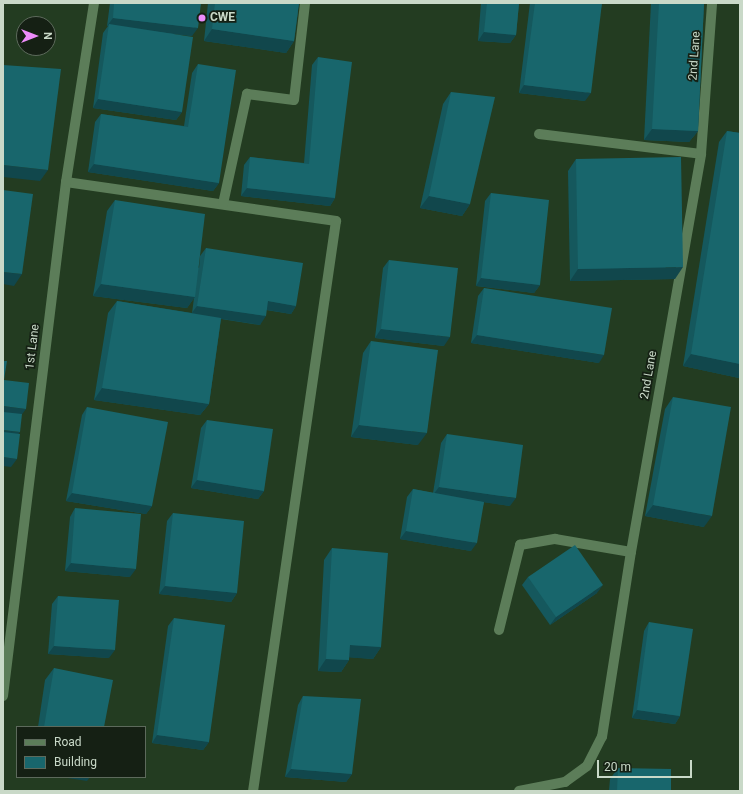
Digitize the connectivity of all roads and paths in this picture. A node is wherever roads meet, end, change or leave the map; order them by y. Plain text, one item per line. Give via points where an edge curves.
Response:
1 (94, 3) edge
2 (305, 3) edge
3 (712, 3) edge
4 (539, 134) dead end
5 (701, 154) junction
6 (66, 182) junction
7 (224, 204) junction
8 (631, 552) junction
9 (499, 630) dead end
10 (3, 696) edge
11 (253, 791) edge
12 (519, 791) edge

1 - 6 street, 1st Lane
2 - 7 street via 294,100 247,94
3 - 5 street, 2nd Lane
4 - 5 street
5 - 8 street, 2nd Lane
6 - 7 street
6 - 10 street, 1st Lane
7 - 11 street via 336,221
8 - 9 street via 555,539 520,544
8 - 12 street, 2nd Lane via 602,737 587,766 565,782

